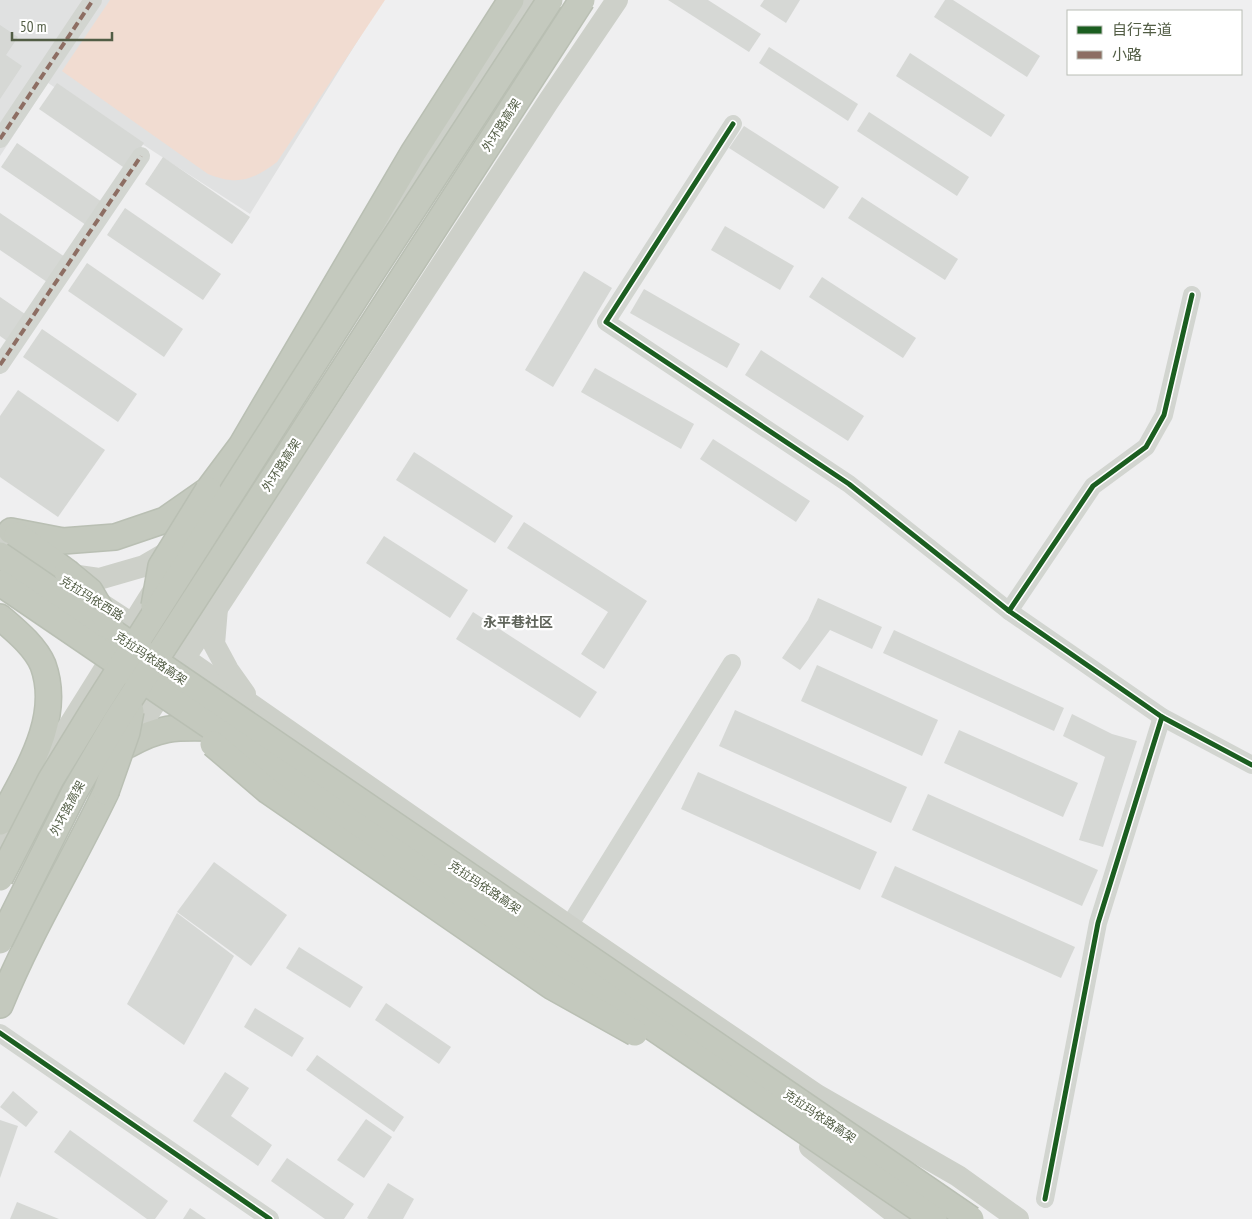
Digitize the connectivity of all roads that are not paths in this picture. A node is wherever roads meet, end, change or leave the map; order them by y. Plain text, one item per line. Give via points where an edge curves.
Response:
1 (92, 0) edge
2 (511, 0) edge
3 (527, 0) edge
4 (550, 0) edge
5 (582, 0) edge
6 (617, 0) edge
7 (733, 124) dead end
8 (0, 139) edge
9 (141, 156) dead end
10 (1192, 295) dead end
11 (0, 366) edge
12 (208, 490) junction
13 (4, 532) edge
14 (182, 544) junction
15 (0, 555) edge
16 (49, 572) junction
17 (0, 582) edge
18 (217, 607) junction
19 (1009, 611) junction
20 (0, 617) edge
21 (132, 624) junction
22 (184, 658) junction
23 (110, 660) junction
24 (732, 663) dead end
25 (160, 693) junction
26 (254, 707) junction
27 (1162, 717) junction
28 (210, 728) junction
29 (128, 745) junction
30 (1252, 765) edge
31 (0, 822) edge
32 (0, 846) edge
33 (0, 878) edge
34 (569, 926) junction
35 (0, 941) edge
36 (0, 973) edge
37 (0, 1005) edge
38 (0, 1033) edge
39 (820, 1142) junction
40 (958, 1176) junction
41 (1045, 1199) dead end
42 (270, 1219) edge
43 (902, 1219) edge
44 (920, 1219) edge
45 (934, 1219) edge
46 (971, 1219) edge
47 (1018, 1219) edge

1 - 8 street
2 - 12 highway via 414,152 241,446
3 - 14 main road
4 - 33 highway, 外环路高架, bridge via 365,283 94,709 51,779
5 - 35 highway, 外环路高架, bridge via 116,721 74,793
6 - 18 main road
7 - 19 street via 606,322 849,484
9 - 11 street
10 - 19 street via 1164,415 1146,447 1093,486
12 - 13 highway via 165,520 115,537 63,541
12 - 39 highway, bridge via 162,566 154,601 150,644 161,687 186,721 268,790 551,986
13 - 16 main road, 克拉玛依西路
13 - 37 highway, bridge via 90,591 108,620 130,678 132,705 127,732 106,792 17,965
14 - 16 main road via 144,566 99,579
14 - 21 main road
15 - 46 highway, 克拉玛依路高架, bridge
16 - 21 main road, 克拉玛依西路
17 - 23 main road
17 - 39 highway, 克拉玛依路高架, bridge
18 - 22 main road
18 - 26 main road via 214,644
19 - 27 street
20 - 31 highway via 23,638 42,665 49,701 43,738
21 - 22 main road, 克拉玛依西路
21 - 23 main road
22 - 25 main road
22 - 26 main road, 克拉玛依西路
23 - 25 main road
23 - 32 main road via 22,801
24 - 34 street
25 - 28 main road
25 - 29 main road
26 - 34 main road, 克拉玛依西路
27 - 30 street
27 - 41 street via 1098,923
28 - 29 highway via 160,729
28 - 43 main road via 747,1098
29 - 36 main road via 85,811
34 - 40 main road, 克拉玛依西路 via 817,1095
38 - 42 street
39 - 45 highway, 克拉玛依路高架, bridge
40 - 44 main road via 933,1192 924,1204
40 - 47 main road, 克拉玛依西路

